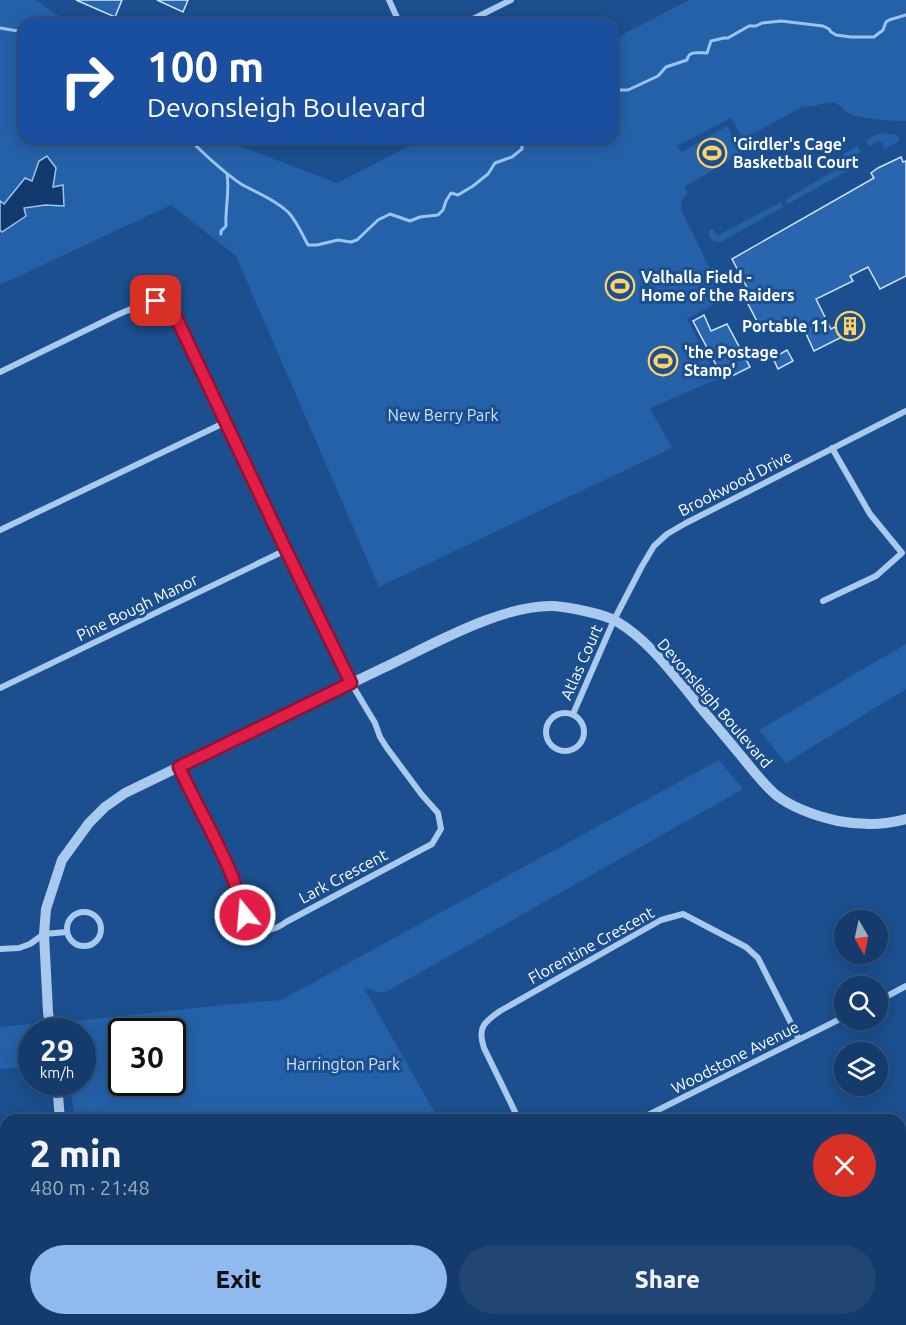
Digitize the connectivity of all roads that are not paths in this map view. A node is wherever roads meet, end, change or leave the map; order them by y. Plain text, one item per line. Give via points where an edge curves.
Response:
1 (389, 0) edge
2 (512, 0) edge
3 (397, 18) edge
4 (475, 18) edge
5 (0, 372) edge
6 (906, 411) edge
7 (226, 422) junction
8 (832, 448) junction
9 (0, 530) edge
10 (286, 550) junction
11 (823, 601) dead end
12 (614, 620) junction
13 (351, 683) junction
14 (0, 688) edge
15 (573, 714) junction
16 (179, 767) junction
17 (906, 819) edge
18 (67, 932) junction
19 (44, 934) junction
20 (0, 949) edge
21 (906, 987) edge
22 (888, 996) edge
23 (49, 1018) edge
24 (834, 1022) edge
25 (799, 1039) junction
26 (58, 1096) edge
27 (60, 1114) edge
28 (516, 1114) edge
29 (650, 1114) edge

1 - 3 street
2 - 4 street
5 - 7 street, Lark Crescent via 145,303 165,302 175,315
6 - 8 street, Brookwood Drive
7 - 9 street
7 - 10 street, Lark Crescent
8 - 11 street via 870,514 902,553 876,576
8 - 12 street, Brookwood Drive via 667,534 654,546
10 - 13 street, Lark Crescent
10 - 14 street, Pine Bough Manor
12 - 13 street, Devonsleigh Boulevard via 554,606 500,615
12 - 15 street, Atlas Court
12 - 17 street, Devonsleigh Boulevard via 662,660 775,794 822,818 873,824
13 - 16 street, Devonsleigh Boulevard
13 - 16 street, Lark Crescent via 387,748 438,813 441,829 432,844 277,928 262,930 248,922 226,861
15 - 15 street, Atlas Court via 555,715 549,721 546,735 553,748 568,751 580,743 584,729
16 - 19 street, Devonsleigh Boulevard via 125,793 89,823 62,860 46,909
18 - 18 street via 74,942 87,945 98,938 101,926 94,915 81,912 70,918
18 - 19 street
19 - 20 street via 19,948
19 - 23 street, Devonsleigh Boulevard
21 - 22 street
24 - 25 street, Woodstone Avenue
25 - 28 street, Florentine Crescent via 758,958 746,947 683,914 661,920 488,1019 482,1027 481,1039
25 - 29 street, Woodstone Avenue
26 - 27 street

